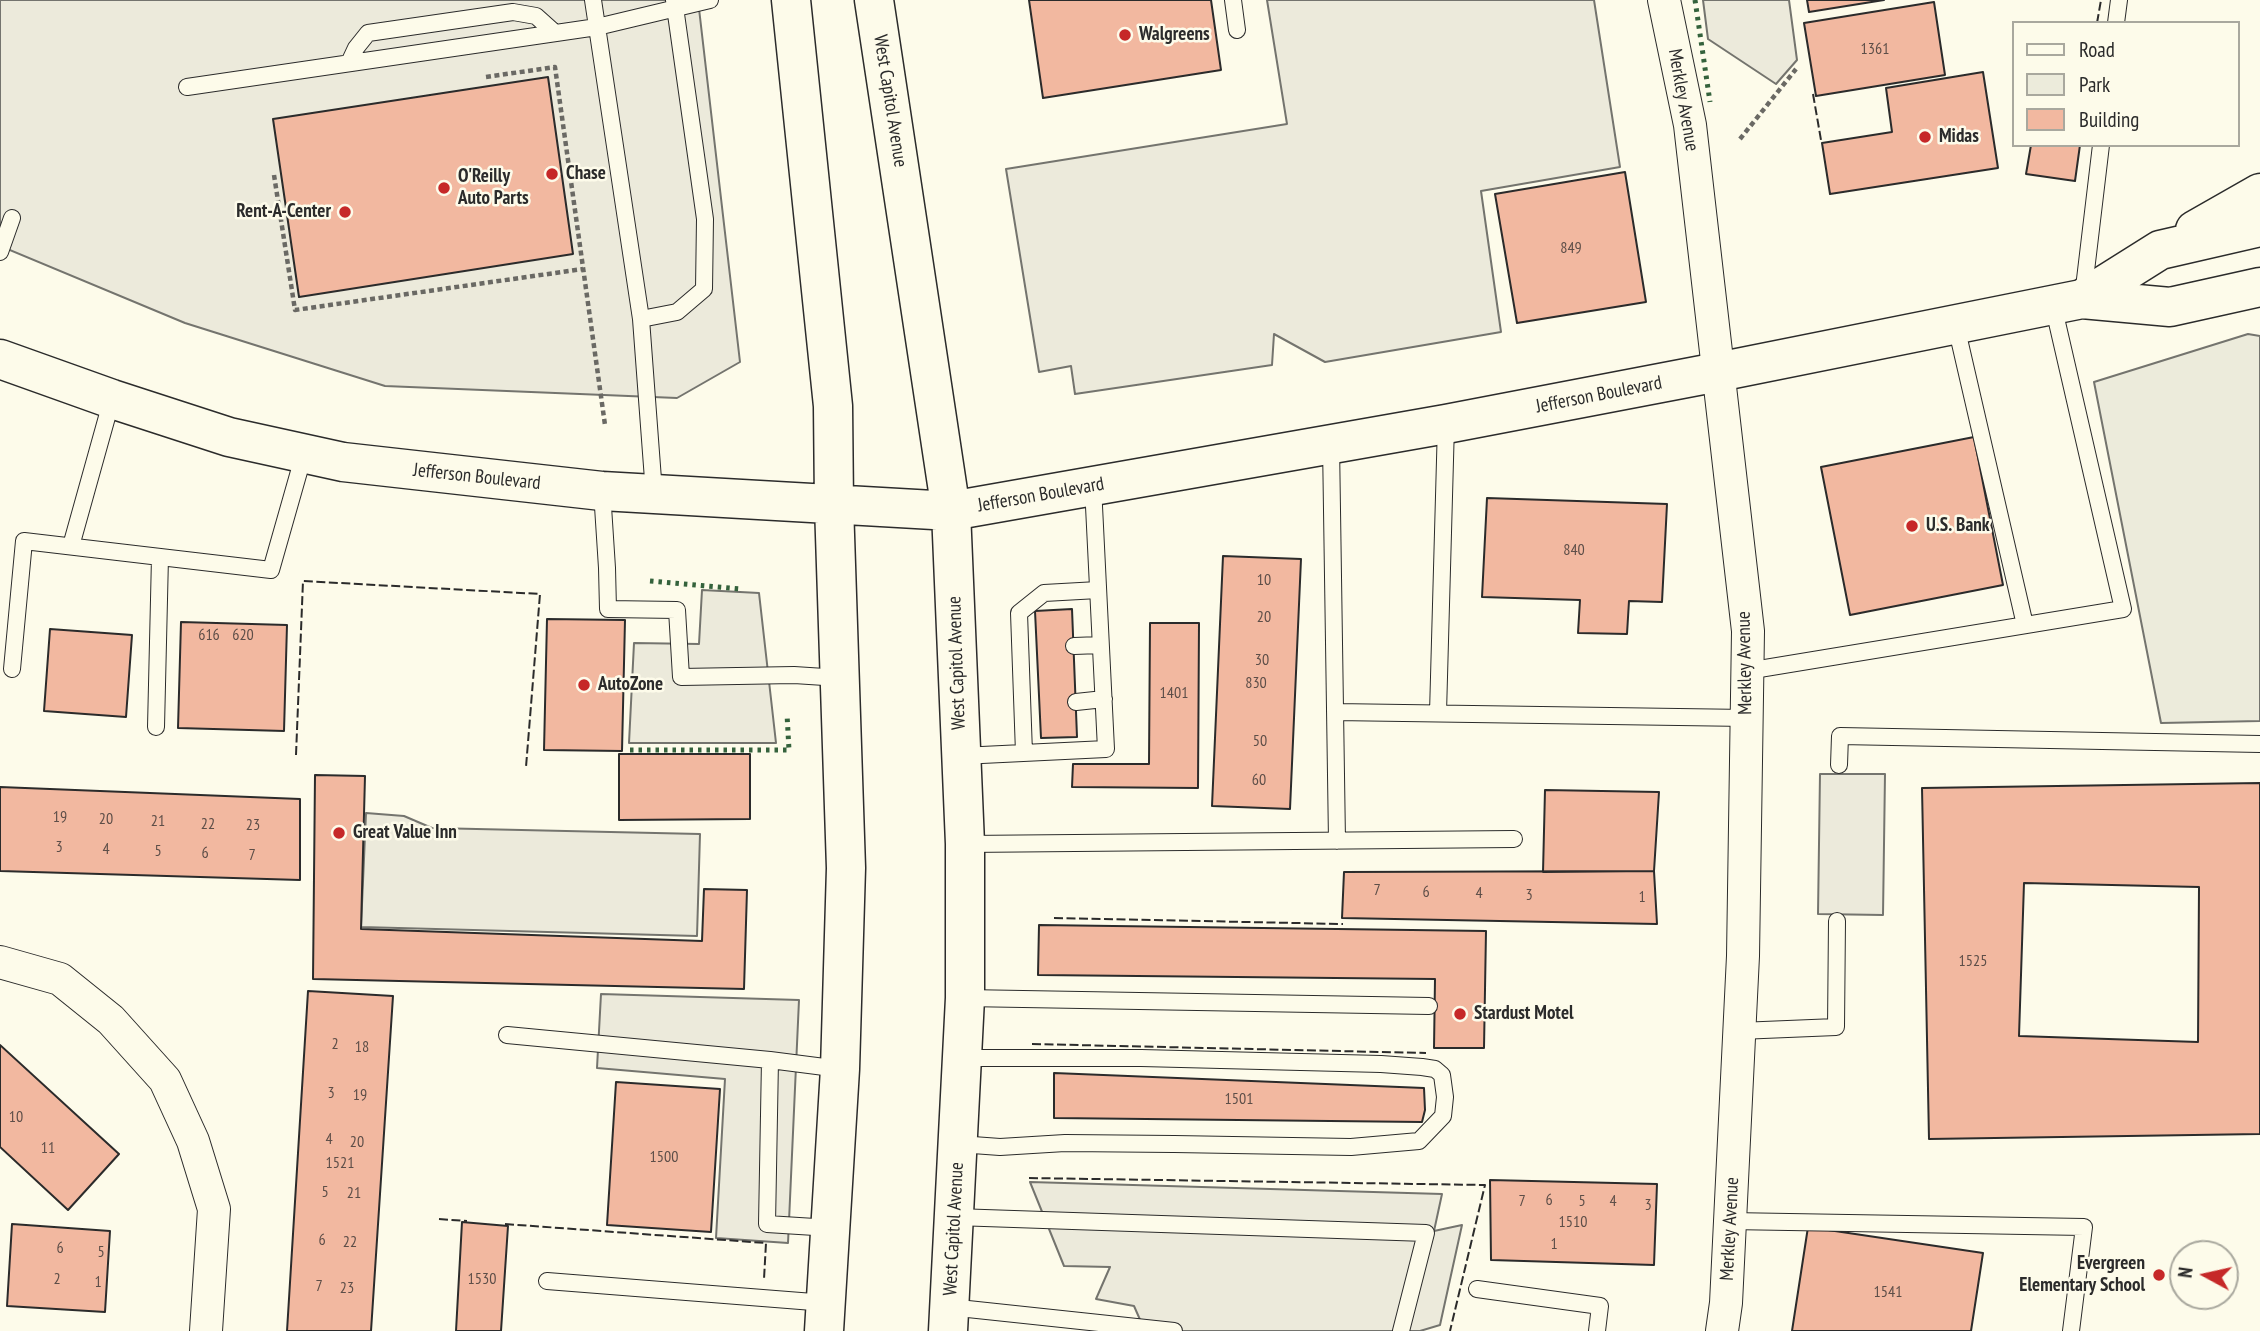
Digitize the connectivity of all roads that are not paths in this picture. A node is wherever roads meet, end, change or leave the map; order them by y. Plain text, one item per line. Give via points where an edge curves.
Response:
1 (593, 0) edge
2 (710, 0) edge
3 (790, 0) edge
4 (874, 0) edge
5 (1233, 0) edge
6 (1664, 0) edge
7 (2119, 0) edge
8 (674, 4) edge
9 (2116, 21) edge
10 (597, 27) junction
11 (1237, 30) dead end
12 (555, 33) junction
13 (349, 63) junction
14 (187, 87) dead end
15 (2101, 147) edge
16 (2260, 193) edge
17 (12, 218) dead end
18 (2260, 227) edge
19 (2160, 250) junction
20 (0, 252) edge
21 (2260, 286) edge
22 (2067, 302) junction
23 (640, 319) junction
24 (1956, 326) junction
25 (0, 359) edge
26 (1718, 372) junction
27 (112, 399) junction
28 (1446, 424) junction
29 (1331, 444) junction
30 (304, 454) junction
31 (1093, 486) junction
32 (602, 491) junction
33 (654, 493) junction
34 (834, 505) junction
35 (951, 511) junction
36 (71, 546) junction
37 (160, 557) junction
38 (1098, 590) junction
39 (2025, 625) junction
40 (1100, 645) junction
41 (1074, 646) dead end
42 (12, 669) dead end
43 (1747, 671) junction
44 (840, 678) junction
45 (1104, 699) junction
46 (1076, 702) dead end
47 (1335, 712) junction
48 (1438, 713) junction
49 (1746, 718) junction
50 (156, 727) dead end
51 (2260, 744) edge
52 (1024, 753) junction
53 (961, 756) junction
54 (1839, 765) dead end
55 (1514, 839) dead end
56 (1336, 841) junction
57 (965, 844) junction
58 (1837, 921) dead end
59 (0, 962) edge
60 (965, 998) junction
61 (1429, 1006) dead end
62 (1739, 1031) junction
63 (507, 1035) dead end
64 (963, 1058) junction
65 (770, 1060) junction
66 (840, 1069) junction
67 (959, 1144) junction
68 (956, 1217) junction
69 (1730, 1221) junction
70 (831, 1228) junction
71 (547, 1281) dead end
72 (1478, 1289) dead end
73 (825, 1317) edge
74 (949, 1319) edge
75 (206, 1331) edge
76 (1174, 1331) edge
77 (1401, 1331) edge
78 (1597, 1331) edge
79 (1723, 1331) edge
80 (2071, 1331) edge

1 - 10 lane
2 - 8 lane
3 - 34 main road via 834,406
4 - 35 main road, West Capitol Avenue
5 - 11 lane
6 - 26 street, Merkley Avenue via 1690,125
7 - 9 lane
8 - 10 lane
8 - 23 lane via 705,219 704,289 677,312
10 - 12 lane
10 - 23 lane
12 - 13 lane
12 - 13 lane via 536,16 513,12 405,26 368,33
13 - 14 lane
15 - 22 lane
16 - 19 main road
17 - 20 lane
18 - 19 main road, Jefferson Boulevard
19 - 22 main road, Jefferson Boulevard
21 - 22 main road, Jefferson Boulevard via 2170,307
22 - 24 main road, Jefferson Boulevard
22 - 39 lane via 2123,609
23 - 33 lane
24 - 26 main road, Jefferson Boulevard
24 - 39 lane
25 - 27 main road, Jefferson Boulevard
26 - 28 main road, Jefferson Boulevard
26 - 43 street, Merkley Avenue via 1748,631
27 - 30 main road, Jefferson Boulevard via 229,437
27 - 36 lane
28 - 29 main road, Jefferson Boulevard
28 - 48 lane
29 - 31 main road, Jefferson Boulevard
29 - 47 lane
30 - 32 main road, Jefferson Boulevard
30 - 37 lane via 271,570
31 - 35 main road, Jefferson Boulevard
31 - 38 lane
32 - 33 main road, Jefferson Boulevard
32 - 44 lane via 608,609 677,610 681,677
33 - 34 main road, Jefferson Boulevard
34 - 35 main road, Jefferson Boulevard
34 - 44 main road
35 - 53 main road, West Capitol Avenue
36 - 37 lane
36 - 42 lane via 24,541
37 - 50 lane
38 - 40 lane
38 - 52 lane via 1044,593 1019,613 1028,649 1031,704
39 - 43 lane
40 - 41 lane
40 - 45 lane
43 - 49 street, Merkley Avenue
44 - 66 main road via 846,868
45 - 46 lane
45 - 52 lane via 1106,750
47 - 48 lane
47 - 56 lane
48 - 49 lane
49 - 62 street, Merkley Avenue
51 - 54 lane via 1840,736
52 - 53 lane
53 - 57 main road, West Capitol Avenue
55 - 56 lane
56 - 57 lane
57 - 60 main road, West Capitol Avenue
58 - 62 lane via 1836,1027
59 - 75 street via 60,979 111,1020 165,1080 193,1141 214,1209
60 - 61 lane
60 - 64 main road, West Capitol Avenue
62 - 69 street, Merkley Avenue
63 - 65 lane
64 - 67 main road, West Capitol Avenue
64 - 67 lane via 1422,1067 1442,1075 1445,1097 1443,1116 1419,1141 1351,1147
65 - 66 lane
65 - 70 lane via 767,1224
66 - 70 main road
67 - 68 main road, West Capitol Avenue
68 - 74 main road, West Capitol Avenue
68 - 77 lane via 1426,1233
69 - 79 street, Merkley Avenue
69 - 80 lane via 2084,1227
70 - 73 main road
71 - 73 lane
72 - 78 lane via 1601,1306
74 - 76 lane

